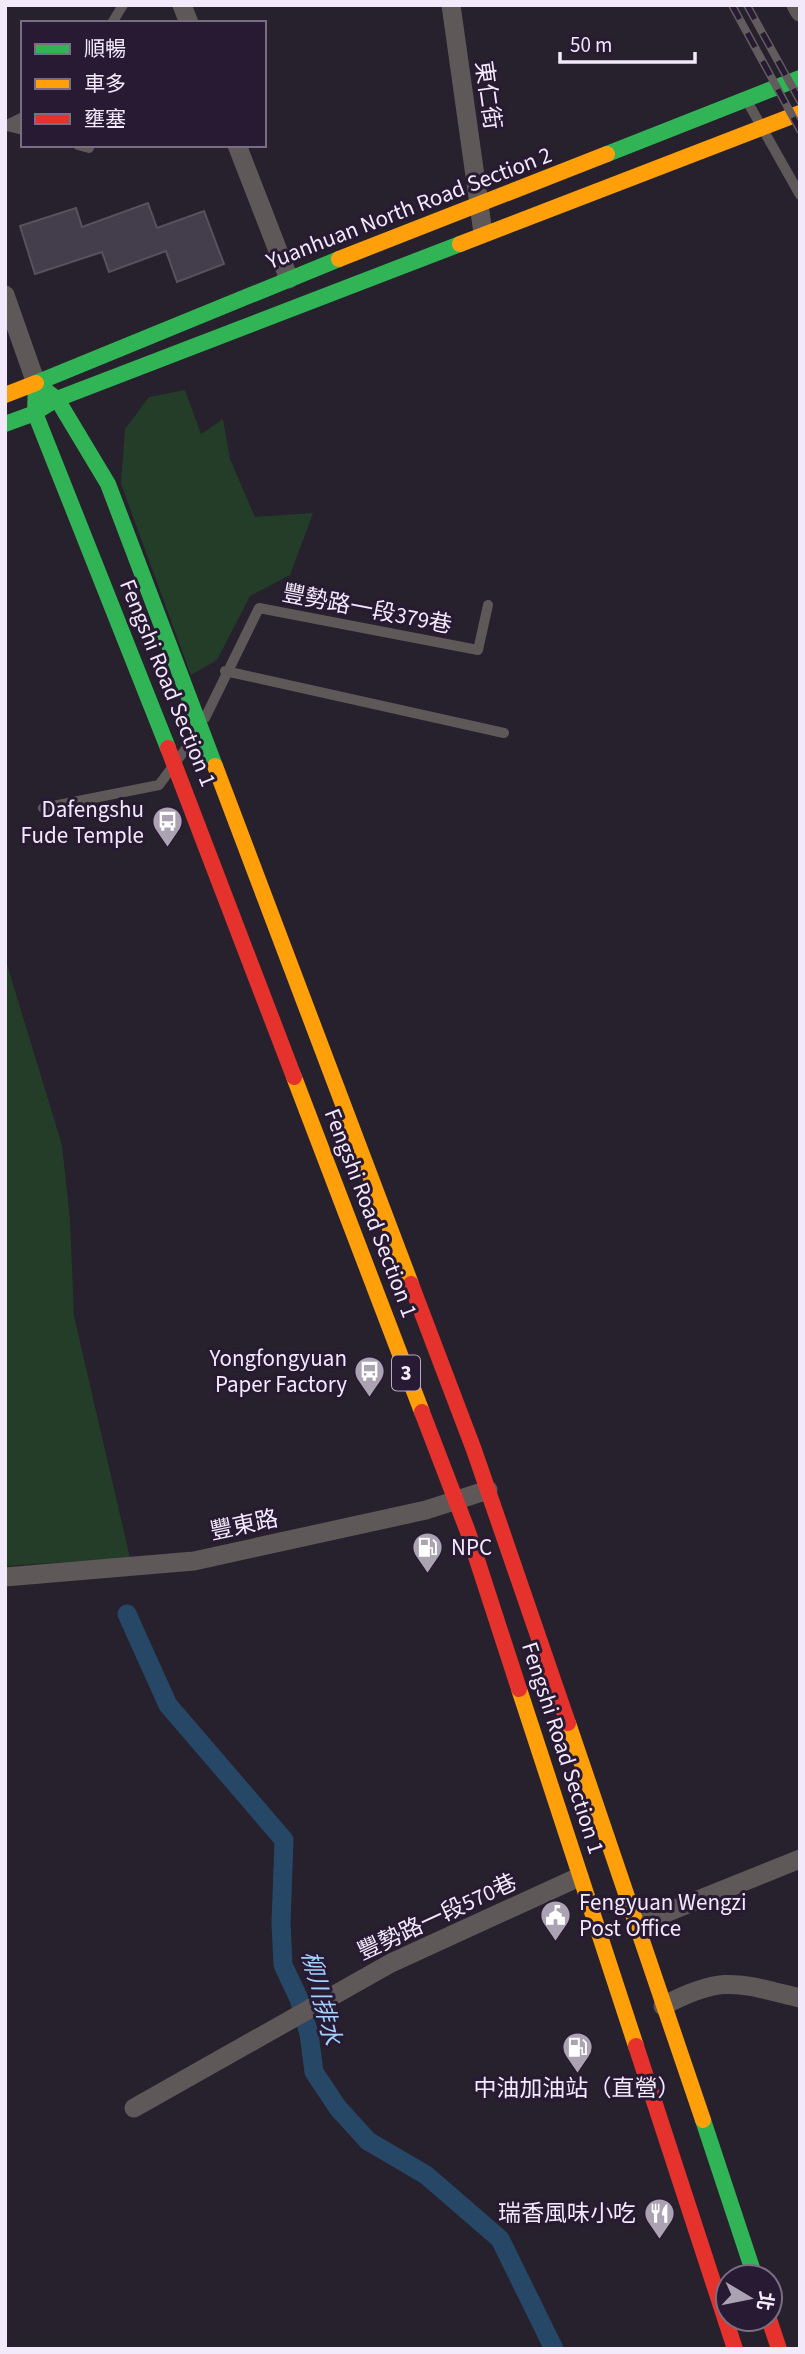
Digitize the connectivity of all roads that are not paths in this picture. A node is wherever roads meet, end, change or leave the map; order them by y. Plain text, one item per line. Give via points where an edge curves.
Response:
1 (123, 5) edge
2 (451, 5) edge
3 (796, 5) edge
4 (800, 12) edge
5 (113, 21) edge
6 (800, 78) edge
7 (747, 101) junction
8 (800, 113) edge
9 (760, 126) junction
10 (238, 147) edge
11 (800, 195) edge
12 (480, 205) junction
13 (483, 233) junction
14 (289, 279) junction
15 (5, 295) edge
16 (36, 383) junction
17 (5, 395) edge
18 (57, 399) junction
19 (35, 412) junction
20 (5, 424) edge
21 (488, 605) dead end
22 (225, 671) junction
23 (200, 729) junction
24 (504, 733) dead end
25 (175, 766) junction
26 (43, 808) dead end
27 (488, 1490) junction
28 (455, 1501) junction
29 (5, 1577) edge
30 (800, 1859) edge
31 (579, 1877) junction
32 (638, 1924) junction
33 (800, 1998) edge
34 (663, 2006) junction
35 (134, 2108) dead end
36 (750, 2263) edge
37 (735, 2349) edge

1 - 5 lane
2 - 12 street, 東仁街
3 - 4 street
6 - 7 main road, Yuanhuan North Road Section 2
7 - 9 lane
7 - 12 main road, Yuanhuan North Road Section 2
8 - 9 main road
9 - 11 lane
9 - 13 main road
10 - 14 street
12 - 13 street, 東仁街
12 - 14 main road, Yuanhuan North Road Section 2
13 - 18 main road
14 - 16 main road, Yuanhuan North Road Section 2
15 - 16 street, Fengshi Road Section 1
16 - 17 main road, Yuanhuan North Road Section 2
16 - 18 main road, Fengshi Road Section 1 / 3
16 - 19 main road, Fengshi Road Section 1 / 3
18 - 19 main road
18 - 23 main road, Fengshi Road Section 1 / 3 via 108,485
19 - 20 main road
19 - 25 main road, Fengshi Road Section 1 / 3
21 - 22 lane, 豐勢路一段379巷 via 478,650 259,608
22 - 23 lane, 豐勢路一段379巷
22 - 24 lane
23 - 25 lane, 豐勢路一段379巷
23 - 27 main road, Fengshi Road Section 1 / 3
25 - 26 lane, 豐勢路一段379巷 via 159,785
25 - 28 main road, Fengshi Road Section 1 / 3
27 - 28 street, 豐東路
27 - 32 main road, Fengshi Road Section 1 / 3
28 - 29 street, 豐東路 via 194,1561
28 - 31 main road, Fengshi Road Section 1 / 3
30 - 32 street
31 - 35 street, 豐勢路一段570巷 via 391,1963
31 - 37 main road, Fengshi Road Section 1 / 3
32 - 34 main road, Fengshi Road Section 1 / 3
33 - 34 street via 722,1982 694,1989
34 - 36 main road, Fengshi Road Section 1 / 3

